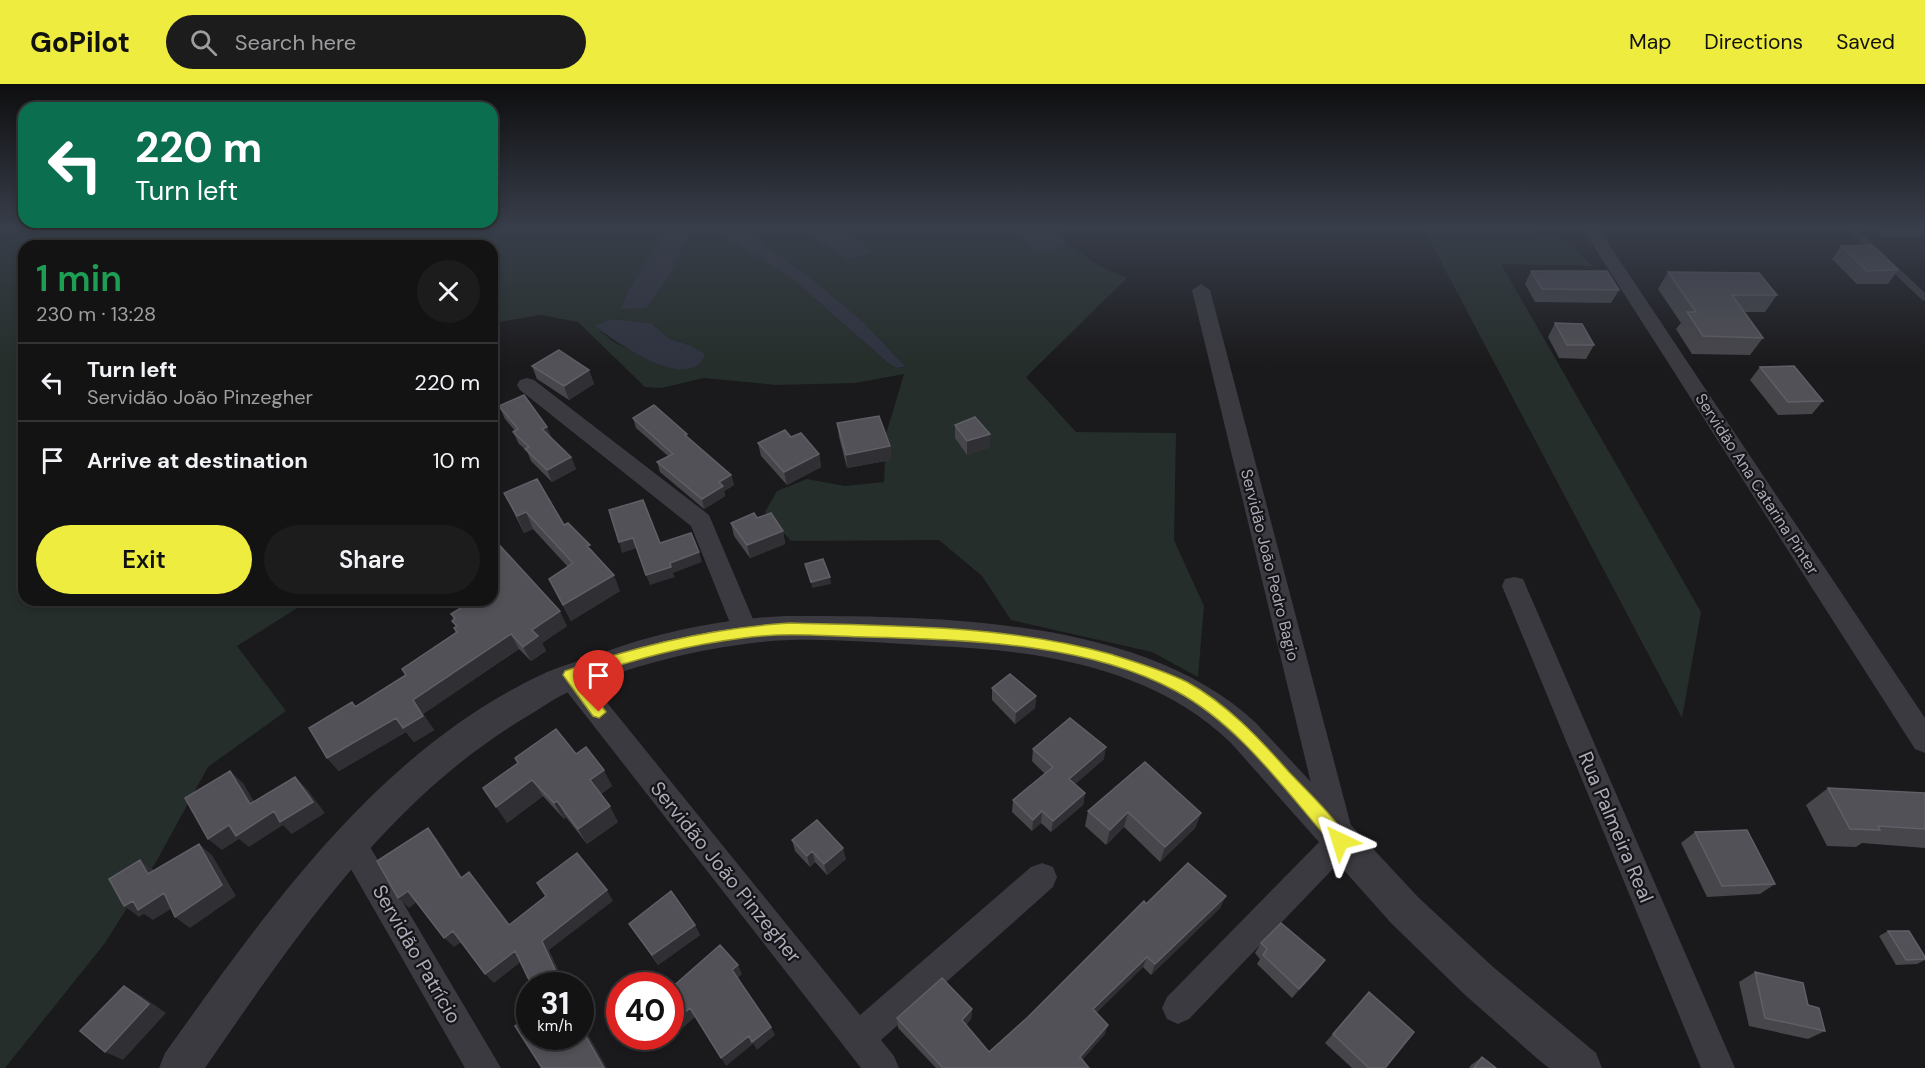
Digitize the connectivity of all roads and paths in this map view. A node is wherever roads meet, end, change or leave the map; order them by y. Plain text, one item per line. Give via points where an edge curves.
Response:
1 (1620, 274) edge
2 (1900, 274) edge
3 (1201, 290) dead end
4 (1925, 298) edge
5 (527, 385) dead end
6 (1515, 586) dead end
7 (745, 632) junction
8 (570, 675) junction
9 (1925, 741) edge
10 (350, 840) junction
11 (1340, 841) junction
12 (1042, 877) dead end
13 (1178, 1008) dead end
14 (859, 1038) junction
15 (180, 1068) edge
16 (484, 1068) edge
17 (882, 1068) edge
18 (1581, 1068) edge
19 (1718, 1068) edge

1 - 9 street, Servidão Ana Catarina Pinter
2 - 4 lane
3 - 11 street, Servidão João Pedro Bagio
5 - 7 street via 701,521
6 - 19 street, Rua Palmeira Real
7 - 8 street via 677,643
7 - 11 street via 790,629 950,634 1025,641 1139,669 1181,687 1219,711 1259,749
8 - 10 street via 518,702 463,738 404,786
8 - 14 street, Servidão João Pinzegher
10 - 15 street via 270,938
10 - 16 street, Servidão Patrício
11 - 13 street
11 - 18 street via 1410,918 1500,1001
12 - 14 street
14 - 17 street, Servidão João Pinzegher

